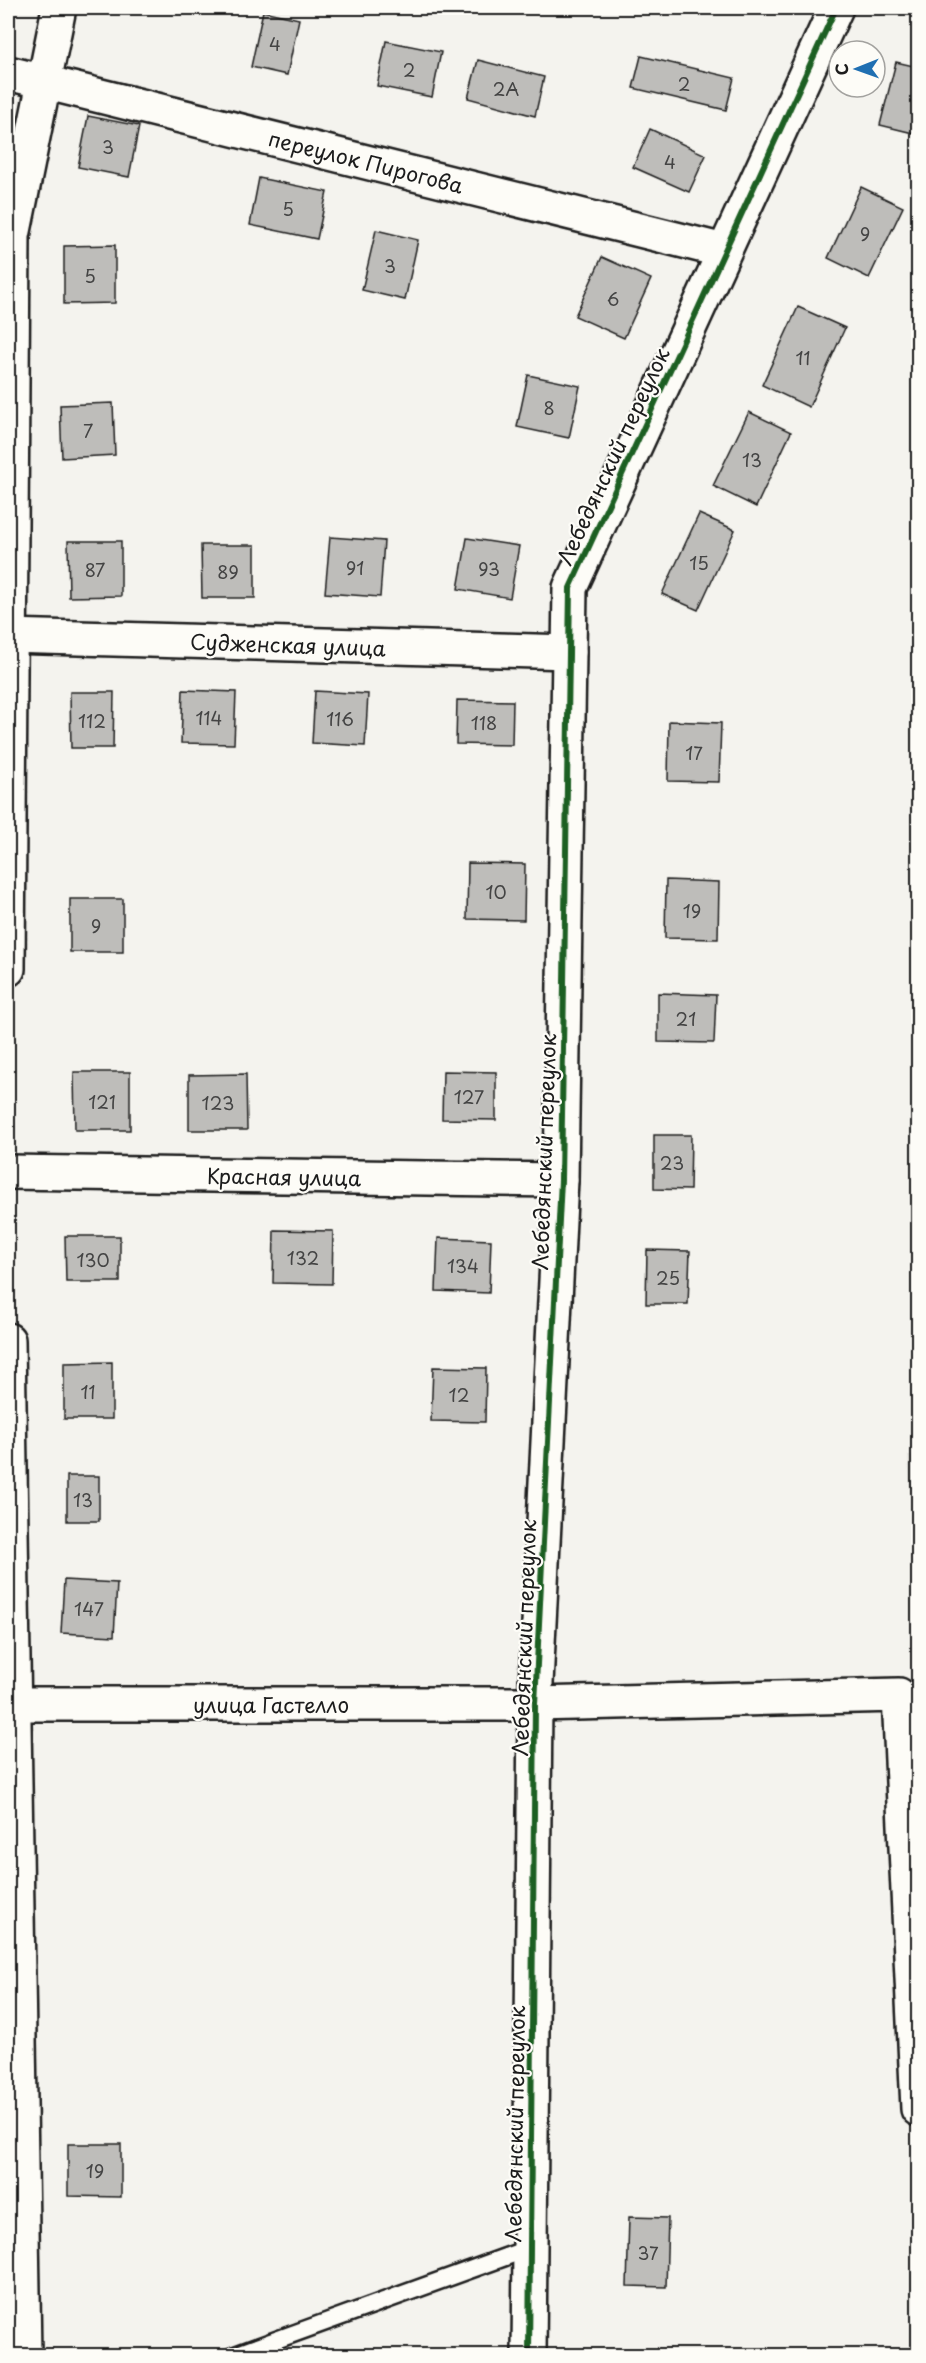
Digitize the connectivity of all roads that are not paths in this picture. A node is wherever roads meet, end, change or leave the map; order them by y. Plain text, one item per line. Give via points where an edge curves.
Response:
1 (59, 8) edge
2 (836, 8) edge
3 (8, 73) edge
4 (45, 80) junction
5 (724, 251) junction
6 (9, 636) edge
7 (569, 652) junction
8 (8, 969) edge
9 (8, 1172) edge
10 (561, 1180) junction
11 (8, 1341) edge
12 (909, 1692) edge
13 (10, 1704) edge
14 (535, 1704) junction
15 (918, 2109) edge
16 (530, 2248) junction
17 (24, 2355) edge
18 (232, 2355) edge
19 (529, 2355) edge

1 - 4 street
2 - 5 street, Лебедянский переулок
3 - 4 street, переулок Пирогова
4 - 5 street, переулок Пирогова
4 - 6 street via 13,237
5 - 7 street, Лебедянский переулок via 570,588
6 - 7 street, Судженская улица
6 - 8 street
7 - 10 street, Лебедянский переулок
9 - 10 street, Красная улица
10 - 14 street, Лебедянский переулок
11 - 13 street
12 - 14 street, улица Гастелло
12 - 15 street
13 - 14 street, улица Гастелло
13 - 17 street
14 - 16 street, Лебедянский переулок
16 - 18 lane
16 - 19 street, Лебедянский переулок

